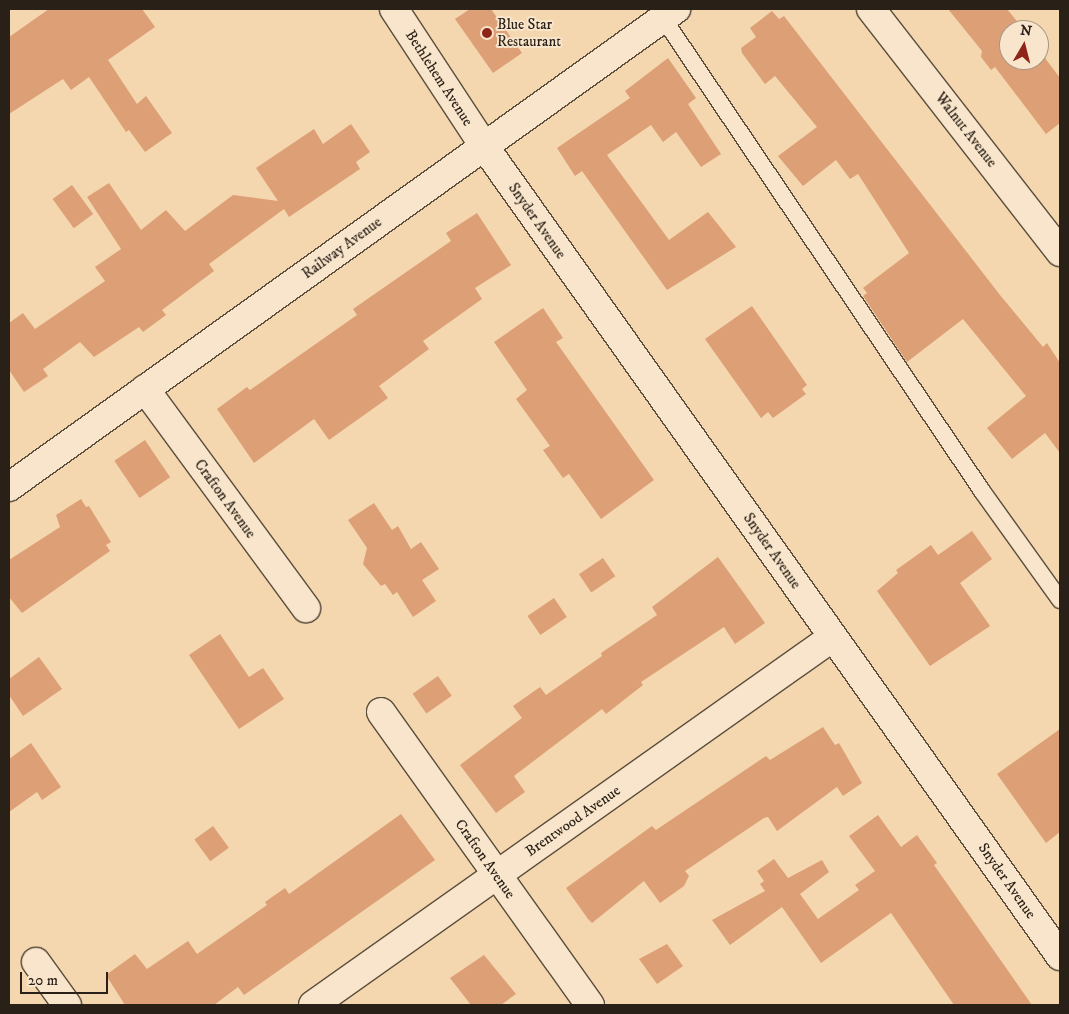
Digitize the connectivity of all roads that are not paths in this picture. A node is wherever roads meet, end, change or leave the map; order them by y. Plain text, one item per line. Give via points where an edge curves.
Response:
1 (394, 9) edge
2 (871, 9) edge
3 (669, 13) edge
4 (484, 146) junction
5 (1060, 252) edge
6 (145, 389) junction
7 (9, 487) edge
8 (1060, 600) edge
9 (306, 608) dead end
10 (833, 637) junction
11 (381, 712) dead end
12 (496, 875) junction
13 (1060, 956) edge
14 (36, 962) dead end
15 (67, 1005) edge
16 (313, 1005) edge
17 (590, 1005) edge

1 - 4 street, Bethlehem Avenue
2 - 5 street, Walnut Avenue
3 - 4 street, Railway Avenue
3 - 8 lane via 982,491
4 - 6 street, Railway Avenue
4 - 10 street, Snyder Avenue
6 - 7 street, Railway Avenue
6 - 9 street, Crafton Avenue
10 - 12 street, Brentwood Avenue
10 - 13 street, Snyder Avenue
11 - 12 street, Crafton Avenue
12 - 16 street, Brentwood Avenue
12 - 17 street, Crafton Avenue
14 - 15 street

